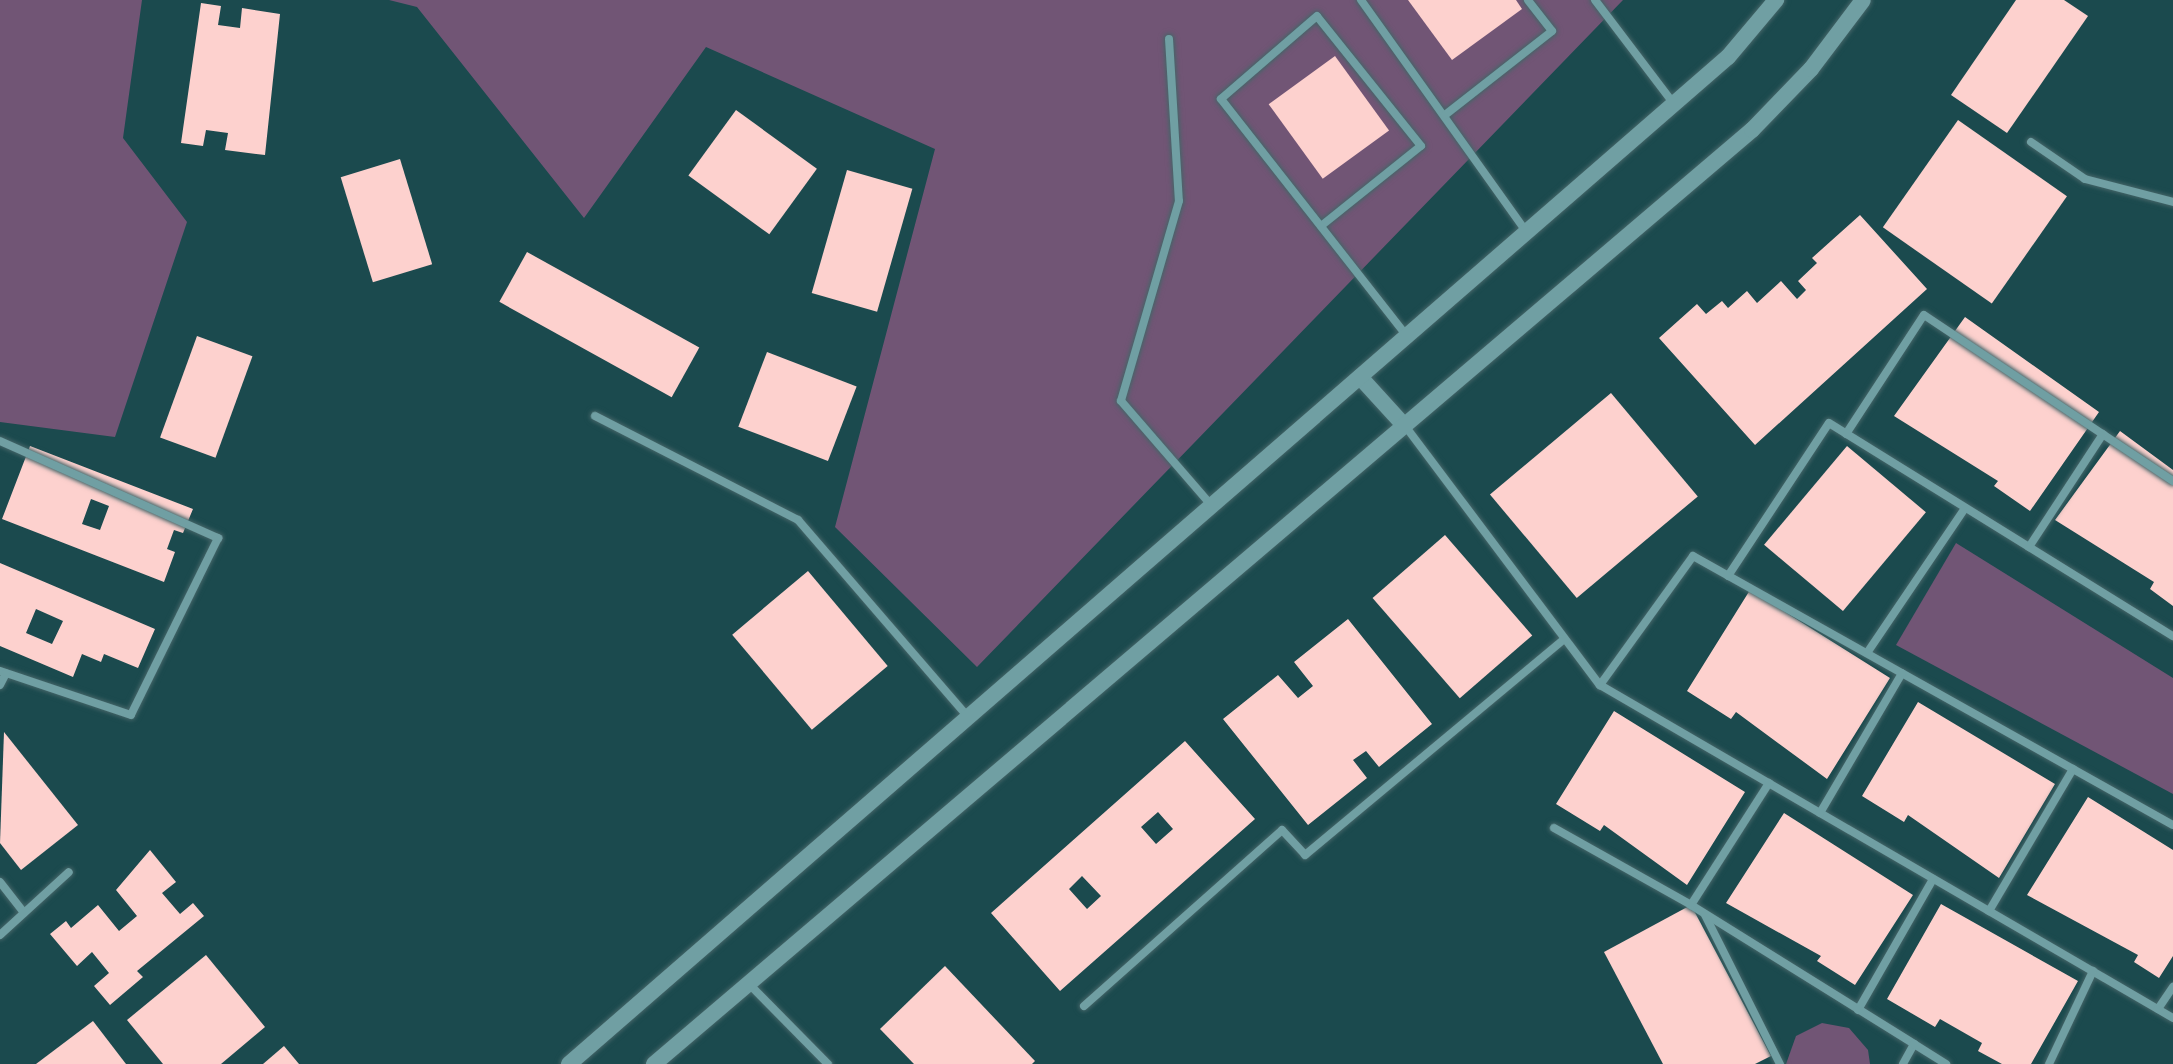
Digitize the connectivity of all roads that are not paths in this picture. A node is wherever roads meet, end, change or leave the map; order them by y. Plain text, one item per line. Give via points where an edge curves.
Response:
1 (1361, 0) edge
2 (1528, 0) edge
3 (1595, 0) edge
4 (1776, 0) edge
5 (1863, 0) edge
6 (1169, 39) dead end
7 (1674, 104) junction
8 (1445, 115) junction
9 (2031, 142) dead end
10 (2173, 202) edge
11 (1321, 226) junction
12 (1526, 231) junction
13 (1407, 336) junction
14 (1360, 377) junction
15 (595, 416) dead end
16 (1402, 423) junction
17 (1846, 434) junction
18 (2103, 434) junction
19 (0, 441) edge
20 (2173, 481) edge
21 (1211, 505) junction
22 (1965, 508) junction
23 (2029, 547) junction
24 (1728, 576) junction
25 (2173, 636) edge
26 (1564, 639) junction
27 (1867, 653) junction
28 (3, 672) edge
29 (1902, 673) junction
30 (0, 685) edge
31 (1600, 685) junction
32 (969, 719) junction
33 (2073, 769) junction
34 (1769, 783) junction
35 (1820, 813) junction
36 (2173, 825) edge
37 (1554, 828) dead end
38 (69, 872) dead end
39 (1933, 879) junction
40 (0, 882) edge
41 (1691, 905) junction
42 (1989, 911) junction
43 (24, 913) junction
44 (1705, 914) junction
45 (0, 935) edge
46 (2093, 971) junction
47 (750, 985) junction
48 (2173, 987) edge
49 (1084, 1006) dead end
50 (2158, 1009) junction
51 (1858, 1010) junction
52 (2173, 1018) edge
53 (1914, 1044) junction
54 (569, 1064) edge
55 (654, 1064) edge
56 (828, 1064) edge
57 (1779, 1064) edge
58 (1903, 1064) edge
59 (1946, 1064) edge
60 (2049, 1064) edge

1 - 8 street
2 - 8 street via 1552,31
3 - 7 street
4 - 7 main road via 1728,57
5 - 16 main road via 1811,69 1752,130
6 - 21 street via 1179,201 1121,401
7 - 12 main road
8 - 12 street
9 - 10 street via 2085,179
11 - 11 street via 1221,99 1317,16 1421,146
11 - 13 street
12 - 13 main road
13 - 14 main road
14 - 16 main road
14 - 21 main road
15 - 32 street via 798,520
16 - 26 street
16 - 47 main road
17 - 18 street via 1924,315
17 - 22 street
17 - 24 street via 1829,423
18 - 20 street
18 - 23 street
19 - 28 street via 218,538 131,715
21 - 32 main road
22 - 23 street
22 - 27 street
23 - 25 street
24 - 27 street
24 - 31 street via 1693,556
26 - 31 street
26 - 49 street via 1305,855 1282,830
27 - 29 street
28 - 30 street
29 - 33 street
29 - 35 street
31 - 34 street
32 - 54 main road
33 - 36 street
33 - 42 street
34 - 35 street
34 - 41 street
35 - 39 street
37 - 41 street
38 - 43 street
39 - 42 street
39 - 51 street
40 - 43 street
41 - 44 street
42 - 46 street
43 - 45 street
44 - 51 street
44 - 57 street
46 - 50 street
46 - 60 street
47 - 55 main road
47 - 56 street
48 - 50 street
50 - 52 street
51 - 53 street
53 - 58 street
53 - 59 street

